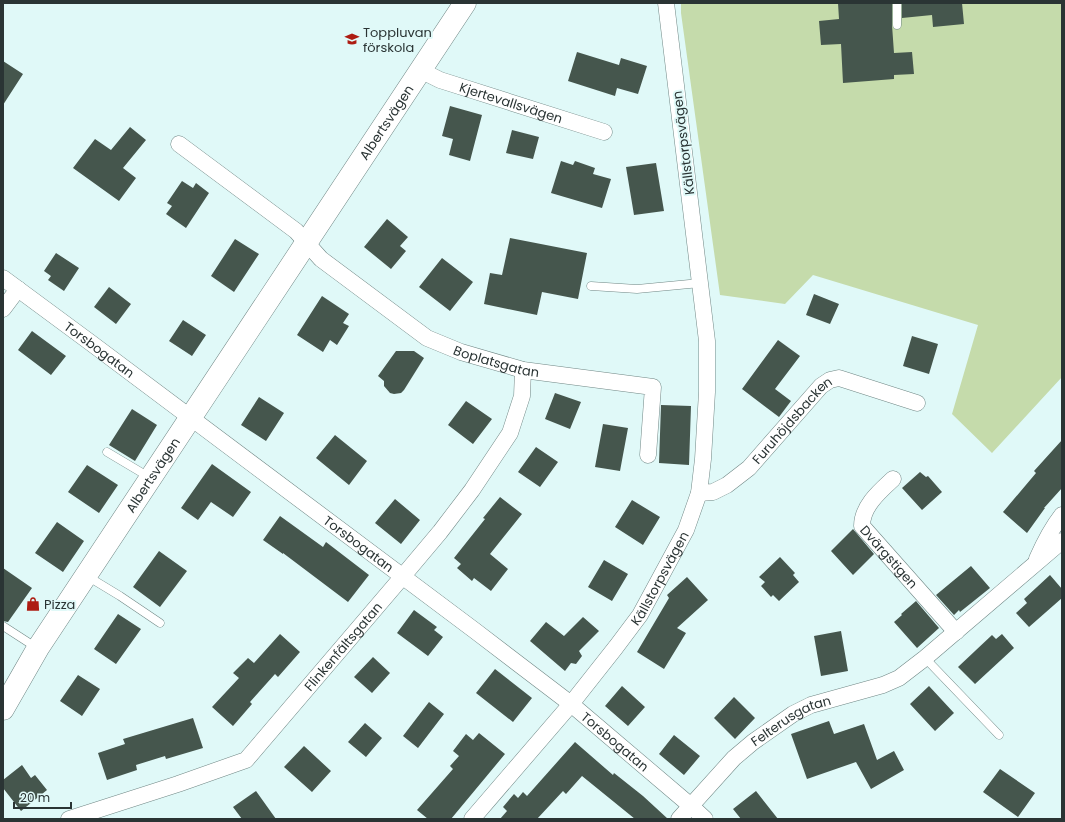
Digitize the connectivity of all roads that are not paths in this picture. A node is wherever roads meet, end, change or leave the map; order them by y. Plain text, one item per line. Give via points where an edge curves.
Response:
1 (466, 3) edge
2 (666, 3) edge
3 (897, 3) edge
4 (898, 25) dead end
5 (420, 70) junction
6 (604, 132) dead end
7 (179, 144) dead end
8 (306, 242) junction
9 (3, 278) edge
10 (700, 283) junction
11 (592, 286) dead end
12 (18, 289) junction
13 (3, 309) edge
14 (523, 370) junction
15 (917, 403) dead end
16 (191, 418) junction
17 (107, 452) dead end
18 (648, 455) dead end
19 (150, 478) junction
20 (894, 479) dead end
21 (699, 493) junction
22 (1062, 515) edge
23 (1062, 541) edge
24 (1035, 563) junction
25 (86, 575) junction
26 (403, 576) junction
27 (160, 623) dead end
28 (3, 626) edge
29 (956, 632) junction
30 (38, 648) junction
31 (926, 658) junction
32 (571, 704) junction
33 (3, 709) edge
34 (999, 735) dead end
35 (691, 806) junction
36 (69, 819) edge
37 (472, 819) edge
38 (679, 819) edge
39 (705, 819) edge

1 - 5 street, Albertsvägen
2 - 10 street, Källstorpsvägen
3 - 4 lane
5 - 6 street, Kjertevallsvägen via 440,80
5 - 8 street, Albertsvägen
7 - 8 street via 290,227
8 - 14 street, Boplatsgatan via 321,259 427,338 461,352
8 - 16 street, Albertsvägen
9 - 12 street, Torsbogatan
10 - 11 lane via 637,289
10 - 21 street, Källstorpsvägen via 707,341 708,392
12 - 13 street
12 - 16 street, Torsbogatan
14 - 18 street, Boplatsgatan via 653,386
14 - 26 street, Flinkenfältsgatan via 522,396 510,433 472,490
15 - 21 street, Furuhöjdsbacken via 851,381 839,378 830,380 821,386 749,468 713,492
16 - 19 street, Albertsvägen
16 - 26 street, Torsbogatan
17 - 19 lane
19 - 25 street, Albertsvägen
20 - 29 street, Dvärgstigen via 874,496 862,519 862,526
21 - 32 street, Källstorpsvägen via 686,530 640,615
22 - 24 street, Felterusgatan via 1047,537
23 - 24 street, Felterusgatan
24 - 29 street, Felterusgatan
25 - 27 lane
25 - 30 street, Albertsvägen
26 - 32 street, Torsbogatan
26 - 36 street, Flinkenfältsgatan via 246,760
28 - 30 lane
29 - 31 street, Felterusgatan
30 - 33 street, Albertsvägen
31 - 34 lane
31 - 35 street, Felterusgatan via 900,678 811,705 793,714 734,758
32 - 35 street, Torsbogatan
32 - 37 street, Källstorpsvägen
35 - 38 street, Felterusgatan
35 - 39 street, Torsbogatan

